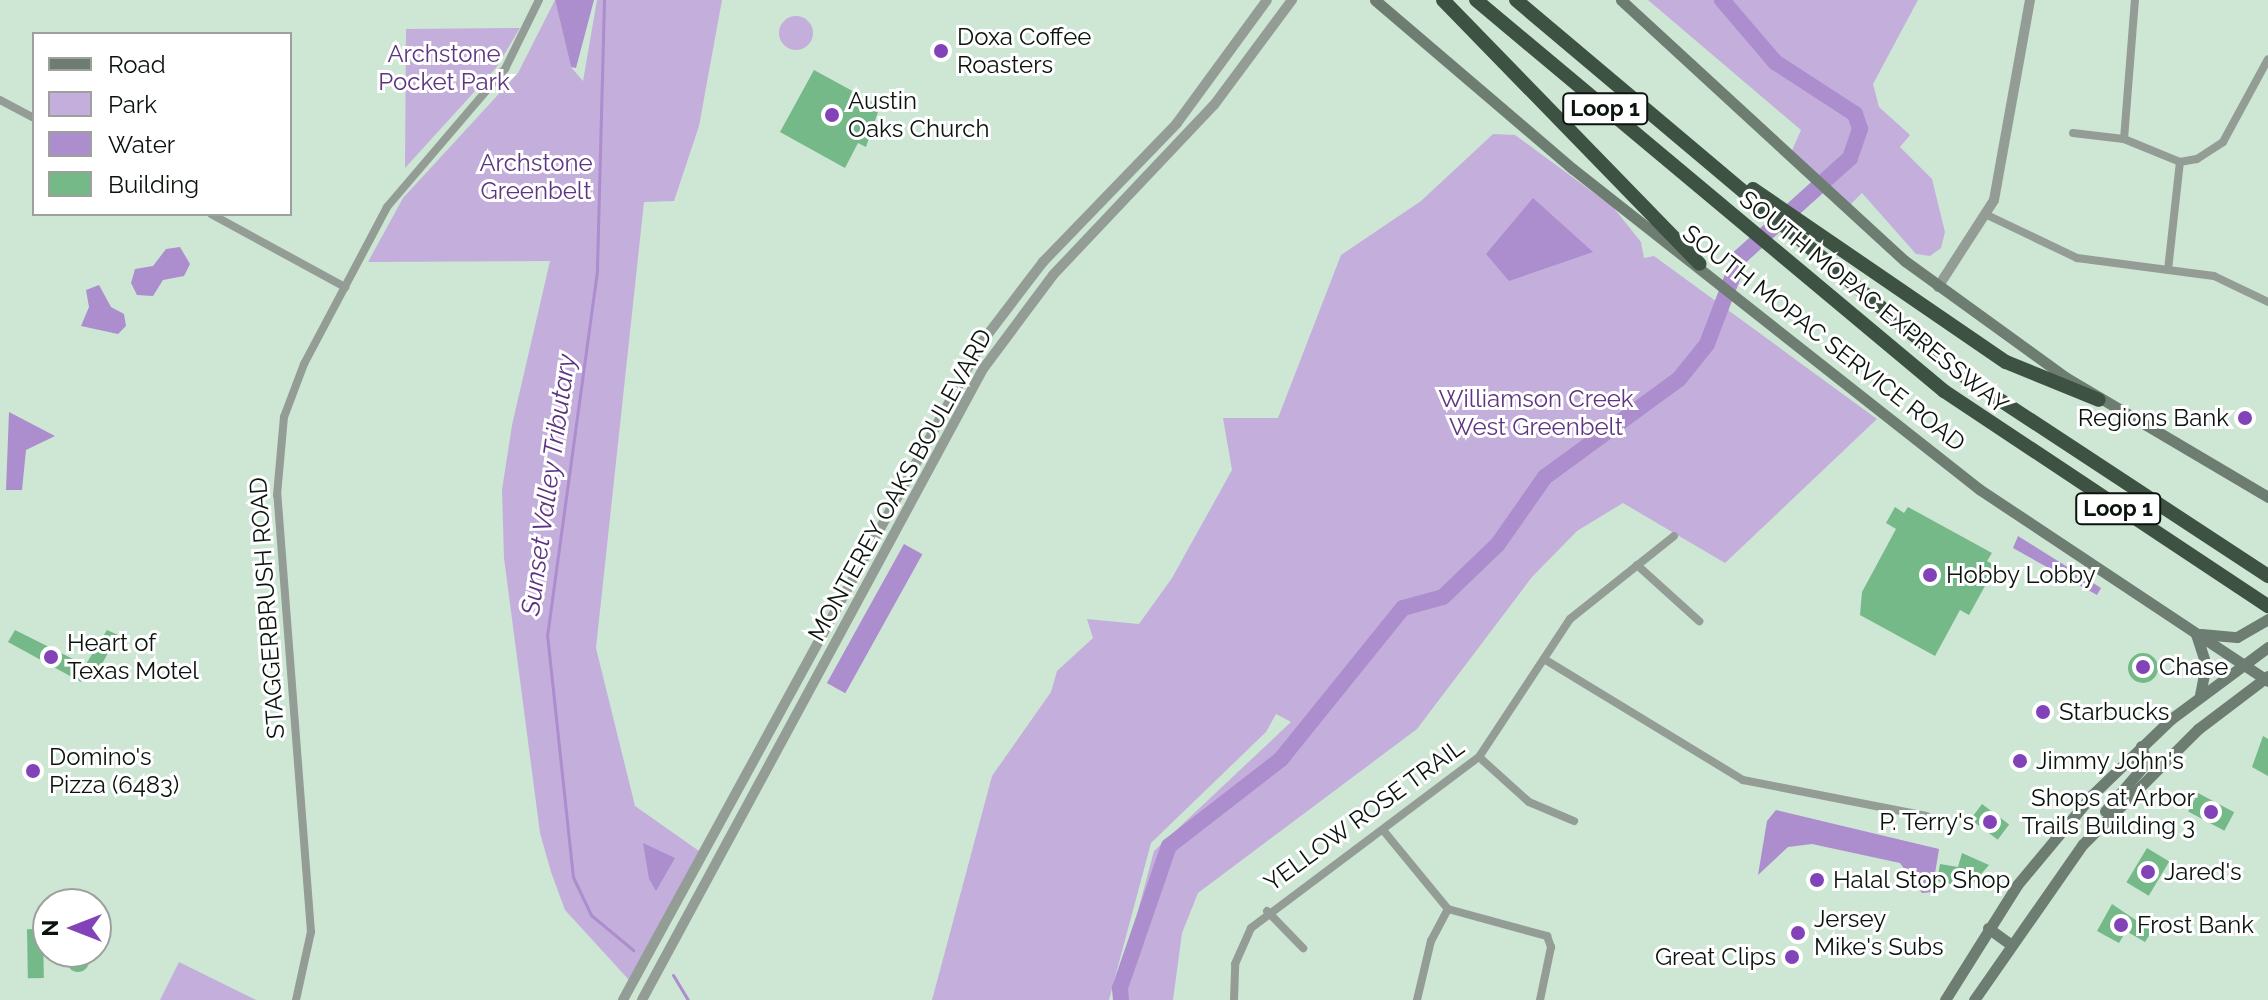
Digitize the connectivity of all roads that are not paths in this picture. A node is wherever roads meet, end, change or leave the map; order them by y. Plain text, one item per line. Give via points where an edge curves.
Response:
1 (539, 0) edge
2 (1267, 0) edge
3 (1292, 0) edge
4 (1375, 0) edge
5 (1443, 0) edge
6 (1476, 0) edge
7 (1516, 0) edge
8 (1621, 0) edge
9 (2030, 0) edge
10 (2135, 0) edge
11 (2268, 59) edge
12 (0, 100) edge
13 (32, 117) edge
14 (2073, 133) dead end
15 (2124, 139) junction
16 (2180, 162) junction
17 (1752, 194) junction
18 (1987, 215) junction
19 (215, 216) edge
20 (1700, 264) junction
21 (2168, 270) junction
22 (345, 287) junction
23 (1938, 287) junction
24 (2268, 302) edge
25 (2099, 400) junction
26 (2268, 497) edge
27 (1674, 536) dead end
28 (1637, 565) junction
29 (2268, 576) edge
30 (2264, 604) edge
31 (2268, 619) edge
32 (1699, 621) dead end
33 (2196, 633) junction
34 (2268, 647) edge
35 (1544, 659) junction
36 (2242, 663) junction
37 (2267, 679) edge
38 (2200, 696) junction
39 (2141, 746) junction
40 (1479, 757) junction
41 (1927, 816) dead end
42 (1574, 821) dead end
43 (1383, 830) junction
44 (2093, 832) junction
45 (1448, 909) junction
46 (1267, 911) junction
47 (1988, 928) junction
48 (2009, 943) junction
49 (1303, 948) dead end
50 (296, 1000) edge
51 (623, 1000) edge
52 (642, 1000) edge
53 (1234, 1000) edge
54 (1417, 1000) edge
55 (1540, 1000) edge
56 (1945, 1000) edge
57 (1974, 1000) edge

1 - 22 street, STAGGERBRUSH ROAD via 514,58 401,186
2 - 51 street, MONTEREY OAKS BOULEVARD via 1182,117 1043,262 976,351
3 - 52 street, MONTEREY OAKS BOULEVARD via 1214,105 1053,275 983,369
4 - 20 main road, SOUTH MOPAC SERVICE ROAD via 1573,169
5 - 20 highway
6 - 30 highway, SOUTH MOPAC EXPRESSWAY / Loop 1 via 1803,275 2016,444
7 - 17 highway, SOUTH MOPAC EXPRESSWAY / Loop 1
8 - 23 main road
9 - 18 street via 2004,157
10 - 15 street
11 - 16 street via 2223,142 2206,155
12 - 13 street
14 - 15 street
15 - 16 street
16 - 21 street
17 - 25 highway via 2006,362
17 - 29 highway, SOUTH MOPAC EXPRESSWAY / Loop 1 via 1818,258 1991,396
18 - 21 street via 2077,258
18 - 23 street
19 - 22 street
20 - 33 main road, SOUTH MOPAC SERVICE ROAD via 1979,489
21 - 24 street via 2222,279
22 - 50 street, STAGGERBRUSH ROAD via 293,389 276,471 311,907 310,948
23 - 25 main road
25 - 26 main road
27 - 28 street, YELLOW ROSE TRAIL
28 - 32 street
28 - 35 street, YELLOW ROSE TRAIL via 1570,619
31 - 33 main road via 2237,637
33 - 36 main road, SOUTH MOPAC SERVICE ROAD
33 - 38 main road via 2206,664
34 - 36 main road
35 - 40 street, YELLOW ROSE TRAIL
35 - 41 street via 1743,780
36 - 37 main road, SOUTH MOPAC SERVICE ROAD
36 - 38 main road
37 - 44 main road via 2198,729
38 - 39 main road
39 - 44 main road via 2147,762
39 - 47 main road via 2049,844
40 - 42 street via 1529,802
40 - 43 street, YELLOW ROSE TRAIL
43 - 45 street
43 - 46 street, YELLOW ROSE TRAIL
44 - 48 main road
45 - 54 street via 1431,941
45 - 55 street via 1547,936 1551,947
46 - 49 street
46 - 53 street, YELLOW ROSE TRAIL via 1242,943
47 - 48 main road
47 - 56 main road
48 - 57 main road

